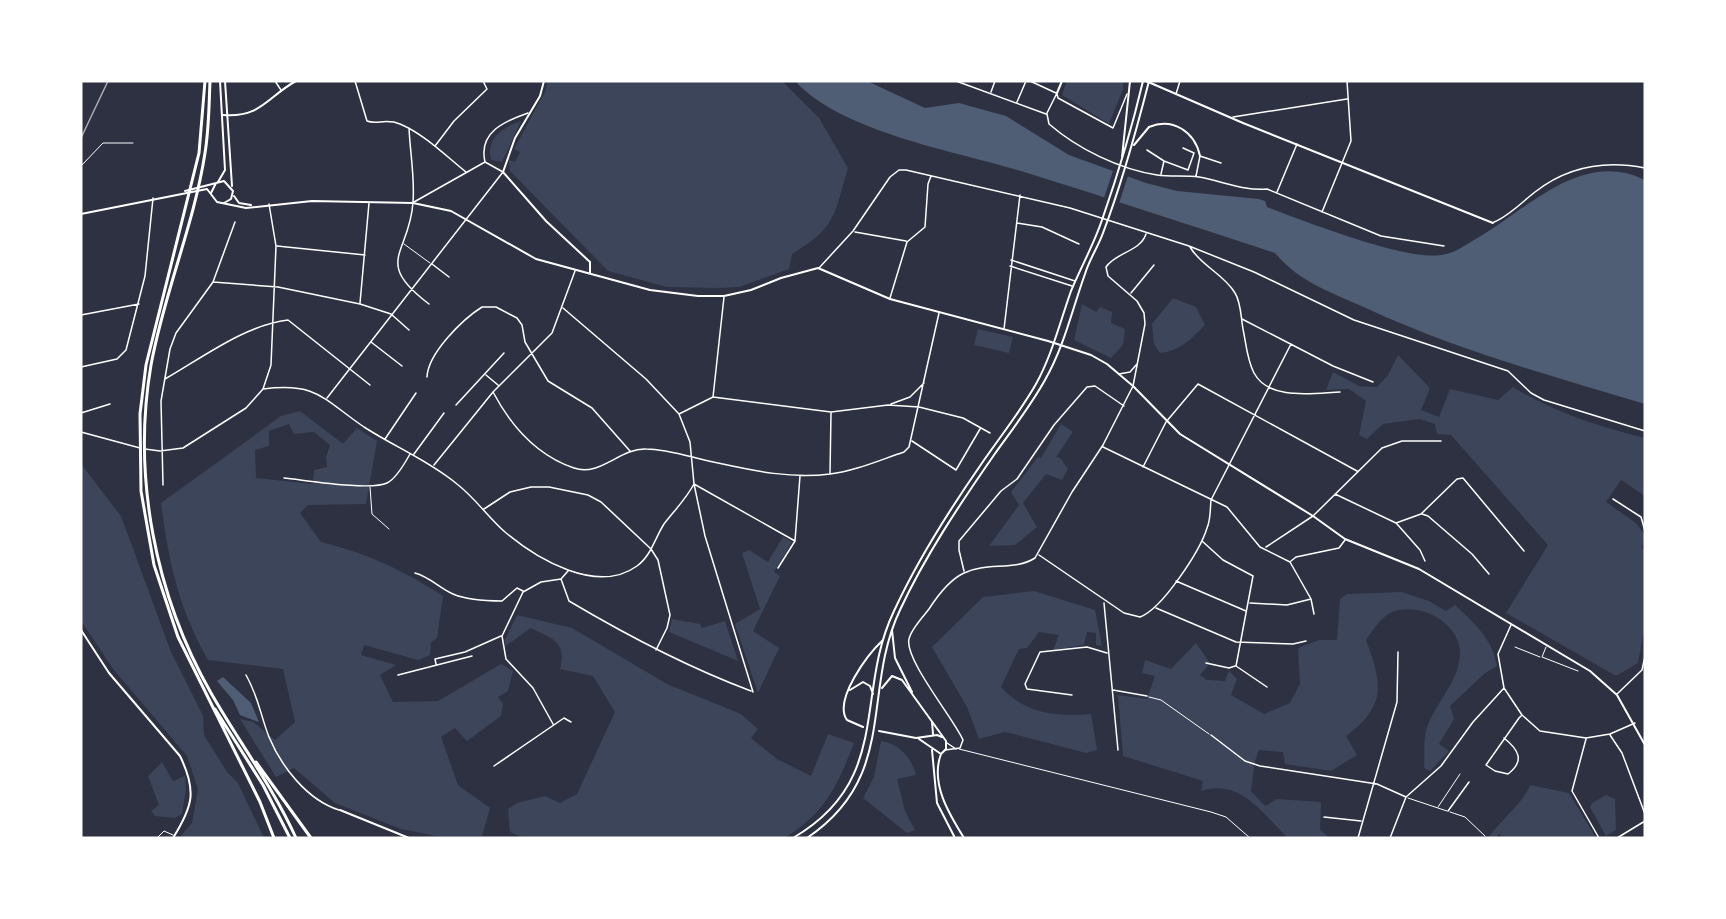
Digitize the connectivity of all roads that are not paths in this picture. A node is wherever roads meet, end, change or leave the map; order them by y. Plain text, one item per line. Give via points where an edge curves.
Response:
1 (205, 81) edge
2 (210, 81) edge
3 (220, 81) edge
4 (225, 81) edge
5 (275, 81) edge
6 (296, 81) edge
7 (355, 81) edge
8 (483, 81) edge
9 (544, 81) edge
10 (956, 81) edge
11 (995, 81) edge
12 (1026, 81) edge
13 (1030, 81) edge
14 (1062, 81) edge
15 (1130, 81) edge
16 (1146, 81) edge
17 (1180, 81) edge
18 (1347, 81) edge
19 (282, 91) junction
20 (1129, 91) junction
21 (991, 93) junction
22 (1057, 93) junction
23 (1176, 95) junction
24 (1348, 98) junction
25 (1017, 103) junction
26 (528, 113) junction
27 (1047, 114) junction
28 (222, 115) junction
29 (228, 116) junction
30 (1233, 117) junction
31 (409, 128) junction
32 (133, 143) dead end
33 (1297, 144) junction
34 (435, 147) junction
35 (1124, 148) junction
36 (1183, 148) dead end
37 (1131, 150) junction
38 (1147, 150) dead end
39 (1200, 156) junction
40 (1164, 161) junction
41 (485, 162) junction
42 (1221, 163) dead end
43 (1343, 163) junction
44 (81, 165) edge
45 (1645, 168) edge
46 (466, 172) junction
47 (503, 172) junction
48 (1160, 175) junction
49 (931, 176) junction
50 (1196, 177) junction
51 (217, 182) junction
52 (232, 186) junction
53 (179, 193) junction
54 (211, 193) junction
55 (1276, 193) junction
56 (1020, 194) junction
57 (233, 195) junction
58 (153, 198) junction
59 (369, 202) junction
60 (224, 203) junction
61 (413, 203) junction
62 (269, 204) junction
63 (257, 206) junction
64 (1323, 212) junction
65 (81, 214) edge
66 (466, 218) junction
67 (235, 222) dead end
68 (1016, 223) junction
69 (1493, 223) joint
70 (853, 231) junction
71 (1146, 233) junction
72 (402, 242) junction
73 (907, 242) junction
74 (1079, 244) dead end
75 (276, 246) junction
76 (1189, 246) junction
77 (1444, 246) dead end
78 (365, 255) junction
79 (1010, 260) junction
80 (432, 264) junction
81 (1154, 265) dead end
82 (1010, 266) junction
83 (818, 268) junction
84 (575, 270) junction
85 (590, 274) junction
86 (1055, 274) junction
87 (449, 277) dead end
88 (1053, 280) junction
89 (1076, 281) junction
90 (213, 282) junction
91 (1073, 286) junction
92 (274, 287) junction
93 (411, 290) junction
94 (1130, 294) junction
95 (724, 296) junction
96 (890, 299) junction
97 (139, 304) junction
98 (360, 304) junction
99 (429, 304) dead end
100 (563, 308) junction
101 (939, 312) junction
102 (391, 314) junction
103 (81, 315) edge
104 (1241, 318) junction
105 (272, 322) junction
106 (1004, 329) junction
107 (409, 330) dead end
108 (370, 341) junction
109 (1054, 342) junction
110 (1291, 344) junction
111 (1062, 345) junction
112 (532, 352) junction
113 (504, 353) dead end
114 (1138, 363) junction
115 (402, 366) dead end
116 (81, 367) edge
117 (349, 369) junction
118 (485, 374) junction
119 (1119, 374) junction
120 (427, 377) dead end
121 (164, 379) junction
122 (924, 382) junction
123 (1373, 382) dead end
124 (370, 385) dead end
125 (499, 386) junction
126 (1133, 386) junction
127 (1269, 388) junction
128 (263, 389) junction
129 (493, 392) junction
130 (1340, 392) dead end
131 (416, 393) dead end
132 (713, 397) junction
133 (326, 399) junction
134 (110, 404) dead end
135 (456, 405) dead end
136 (888, 405) junction
137 (1124, 406) junction
138 (919, 407) junction
139 (444, 412) dead end
140 (831, 412) junction
141 (81, 413) edge
142 (679, 414) junction
143 (1255, 417) junction
144 (1166, 422) junction
145 (981, 428) junction
146 (1645, 431) edge
147 (81, 432) edge
148 (990, 434) dead end
149 (384, 440) junction
150 (912, 440) junction
151 (1441, 441) dead end
152 (1102, 446) junction
153 (160, 451) junction
154 (630, 452) junction
155 (412, 454) junction
156 (693, 458) junction
157 (1230, 464) junction
158 (433, 466) junction
159 (1143, 467) junction
160 (1357, 471) junction
161 (830, 474) junction
162 (800, 476) junction
163 (284, 478) dead end
164 (694, 484) junction
165 (163, 485) dead end
166 (370, 485) junction
167 (1335, 494) junction
168 (1613, 499) dead end
169 (1211, 500) junction
170 (484, 509) junction
171 (1421, 514) junction
172 (1313, 516) junction
173 (1396, 523) junction
174 (389, 529) dead end
175 (1645, 531) edge
176 (1345, 539) junction
177 (795, 541) junction
178 (1202, 541) junction
179 (1265, 547) junction
180 (651, 549) junction
181 (1524, 551) dead end
182 (1039, 555) junction
183 (1425, 561) dead end
184 (1290, 562) junction
185 (778, 568) dead end
186 (568, 571) junction
187 (965, 572) junction
188 (415, 573) dead end
189 (1489, 574) dead end
190 (561, 579) junction
191 (1175, 581) junction
192 (523, 592) junction
193 (1311, 599) junction
194 (1104, 602) junction
195 (1249, 603) junction
196 (1156, 607) junction
197 (1246, 611) junction
198 (1314, 614) dead end
199 (1511, 625) junction
200 (892, 627) junction
201 (81, 630) edge
202 (502, 636) junction
203 (883, 640) junction
204 (1306, 641) dead end
205 (1240, 642) junction
206 (1515, 646) dead end
207 (1546, 646) junction
208 (656, 650) junction
209 (1398, 652) dead end
210 (1107, 653) junction
211 (472, 656) dead end
212 (1645, 656) edge
213 (1542, 657) junction
214 (1206, 663) dead end
215 (436, 664) junction
216 (1236, 666) junction
217 (1578, 671) dead end
218 (246, 675) dead end
219 (398, 675) dead end
220 (1268, 687) dead end
221 (1504, 688) junction
222 (881, 690) junction
223 (1112, 690) junction
224 (847, 695) junction
225 (1072, 695) dead end
226 (1617, 695) junction
227 (873, 696) junction
228 (1147, 696) joint
229 (207, 698) junction
230 (915, 698) junction
231 (1522, 715) junction
232 (931, 719) junction
233 (571, 722) dead end
234 (1635, 723) junction
235 (552, 724) junction
236 (863, 727) dead end
237 (879, 730) dead end
238 (1610, 734) junction
239 (1211, 735) joint
240 (942, 736) junction
241 (932, 737) junction
242 (916, 738) junction
243 (1504, 738) junction
244 (1586, 738) junction
245 (240, 741) junction
246 (947, 743) junction
247 (929, 744) junction
248 (1645, 746) edge
249 (957, 749) junction
250 (932, 750) junction
251 (945, 750) junction
252 (1118, 750) dead end
253 (941, 754) junction
254 (494, 766) dead end
255 (1460, 774) dead end
256 (1469, 782) dead end
257 (1373, 783) junction
258 (1406, 797) junction
259 (1438, 808) junction
260 (340, 810) joint
261 (1448, 811) junction
262 (1645, 814) edge
263 (1324, 817) dead end
264 (1362, 821) junction
265 (1645, 821) edge
266 (1485, 836) dead end
267 (174, 837) edge
268 (157, 838) edge
269 (274, 838) edge
270 (290, 838) edge
271 (296, 838) edge
272 (311, 838) edge
273 (408, 838) edge
274 (793, 838) edge
275 (807, 838) edge
276 (955, 838) edge
277 (964, 838) edge
278 (1250, 838) edge
279 (1358, 838) edge
280 (1390, 838) edge
281 (1599, 838) edge
282 (1617, 838) edge

1 - 229 highway via 199,153 146,365 139,460 146,529 161,591
2 - 245 highway via 205,155 151,365 145,420 146,470 152,530 171,603 197,667
3 - 28 street
4 - 29 street
5 - 19 street
6 - 19 street
7 - 31 street via 368,121 387,119
8 - 34 street via 487,89 454,121
9 - 26 street via 540,96
10 - 21 street
11 - 21 street
12 - 25 street
13 - 22 street
14 - 22 street
15 - 20 street
16 - 23 street
16 - 35 street
16 - 37 street
17 - 23 street
18 - 24 street
19 - 29 street via 262,109
20 - 22 street via 1113,128 1058,98
20 - 35 street
21 - 25 street
22 - 27 street
23 - 30 street
24 - 30 street
24 - 43 street via 1350,141
25 - 27 street
26 - 41 street via 509,119 492,131 485,144
26 - 47 street
27 - 48 street via 1046,119 1053,127 1102,157
28 - 29 street
28 - 51 street via 225,170
29 - 52 street
30 - 33 street
31 - 34 street
31 - 61 street
32 - 44 lane via 103,143
33 - 43 street
33 - 55 street
34 - 46 street
35 - 89 street via 1102,220
36 - 40 street via 1194,153 1188,170
37 - 39 street via 1143,131 1164,123 1188,133
37 - 111 street
38 - 40 street
39 - 42 street
39 - 50 street
40 - 48 street
41 - 46 street
41 - 47 street
43 - 64 street
43 - 69 street
45 - 69 street via 1597,165 1560,175
46 - 61 street
47 - 66 street
47 - 85 street via 546,221 590,262
48 - 50 street
49 - 56 street
49 - 70 street via 899,170
49 - 73 street via 925,227
50 - 55 street
51 - 52 street
51 - 53 street
51 - 54 street
52 - 57 street
53 - 54 street via 207,189
53 - 58 street
54 - 60 street via 215,201
55 - 64 street
56 - 68 street
56 - 71 street
57 - 60 street
57 - 63 street via 243,205
58 - 65 street
58 - 97 street
59 - 61 street
59 - 62 street
59 - 78 street
60 - 63 street
61 - 66 street
61 - 72 street
62 - 63 street
62 - 75 street
64 - 77 street via 1381,236
66 - 80 street
66 - 84 street via 536,259
67 - 90 street
68 - 74 street via 1042,227
68 - 79 street
70 - 73 street
70 - 83 street
71 - 76 street
71 - 94 street via 1140,244 1107,267 1108,276
72 - 80 lane
72 - 93 street via 399,272
73 - 96 street
75 - 78 street
75 - 92 street
76 - 104 street via 1237,294
76 - 146 street via 1354,320 1508,370 1530,393 1544,400
78 - 98 street
79 - 82 street
79 - 86 street
80 - 87 street
80 - 93 street
81 - 94 street
82 - 88 street
82 - 106 street
83 - 95 street
83 - 96 street
84 - 85 street
84 - 100 street
85 - 95 street via 650,290
86 - 88 street
86 - 89 street
88 - 91 street
89 - 91 street
90 - 92 street
90 - 121 street via 176,333
91 - 109 street
92 - 98 street
92 - 105 street
93 - 99 street
93 - 102 street
94 - 114 street via 1142,308 1145,324
95 - 132 street
96 - 101 street
97 - 103 street
97 - 116 street via 126,350 117,359
98 - 102 street
100 - 112 street via 552,333
100 - 142 street via 652,385
101 - 106 street
101 - 122 street
102 - 107 street
102 - 108 street
104 - 110 street
104 - 127 street via 1248,359 1254,374
105 - 117 street via 288,320
105 - 121 street
105 - 128 street via 271,365
106 - 109 street
108 - 115 street
108 - 117 street
109 - 111 street
109 - 203 street via 1028,398 926,553
110 - 123 street
110 - 127 street
111 - 119 street via 1091,355
111 - 200 street via 1036,396 954,516
112 - 120 street via 517,318 485,306 450,335
112 - 125 street
112 - 154 street via 548,381 592,408
113 - 118 street
114 - 119 street via 1130,372
114 - 126 street
117 - 124 street
117 - 133 street
118 - 125 street
118 - 135 street
119 - 126 street
121 - 153 street
122 - 136 street via 910,397
122 - 138 street
125 - 129 street
126 - 137 street
126 - 144 street
127 - 130 street via 1299,394
127 - 143 street
128 - 133 street via 301,387
128 - 153 street via 246,408 183,448
129 - 154 street via 524,437 559,462 590,470
129 - 158 street
131 - 149 street
132 - 140 street
132 - 142 street
133 - 149 street
134 - 141 street
136 - 138 street
136 - 140 street
137 - 152 street
137 - 187 street via 1095,386 1088,387 1054,425 1017,479 1001,491 959,541
138 - 145 street via 945,412
138 - 150 street
139 - 155 street
140 - 161 street
142 - 156 street
143 - 144 street via 1198,384
143 - 157 street
143 - 160 street
144 - 157 street
144 - 159 street
145 - 148 street
145 - 150 street via 956,470
147 - 153 street
149 - 155 street
150 - 161 street via 904,452
151 - 160 street via 1402,441 1382,448
152 - 159 street
152 - 182 street
153 - 165 street
154 - 156 street via 646,449
155 - 158 street
155 - 166 street via 388,483
156 - 162 street
156 - 164 street
157 - 169 street
157 - 172 street
158 - 170 street
159 - 169 street
160 - 167 street
161 - 162 street
162 - 177 street
163 - 166 street
164 - 177 street
164 - 180 street
164 - 208 street via 711,556 753,692
166 - 174 lane via 370,512
167 - 172 street
167 - 173 street
168 - 175 street via 1641,517
169 - 178 street
169 - 179 street via 1227,507 1256,544
170 - 180 street via 510,492 531,487 588,495 608,508
170 - 186 street via 519,542
171 - 173 street
171 - 181 street via 1457,479 1463,478
171 - 189 street via 1472,554
172 - 176 street
172 - 179 street
173 - 183 street
176 - 184 street via 1339,548 1296,557
176 - 199 street via 1419,569
177 - 185 street
178 - 191 street
178 - 195 street via 1223,560 1252,576
179 - 184 street
180 - 186 street via 644,560 627,572 604,575
180 - 208 street via 658,560 670,615
182 - 187 street via 1027,562
182 - 194 street
184 - 193 street
186 - 190 street
187 - 249 street via 933,602 908,642 961,736 963,743
188 - 192 street via 454,595 502,601 517,588
190 - 192 street via 541,582
190 - 208 street via 569,601
191 - 196 street
191 - 197 street
192 - 202 street
193 - 195 street via 1287,606
193 - 198 street
194 - 196 street via 1134,617
194 - 210 street
195 - 197 street
196 - 205 street
197 - 205 street
199 - 207 street
199 - 221 street via 1498,654
200 - 222 street
200 - 230 street via 896,658
201 - 267 street via 109,673 180,756 188,772 193,790 189,811
202 - 215 street via 465,652 435,659
202 - 235 street via 507,660 533,688
203 - 224 street
203 - 227 street
204 - 205 street
205 - 216 street
206 - 213 lane
207 - 213 lane
207 - 226 street via 1590,671
209 - 257 street via 1397,702
210 - 223 street
210 - 225 street via 1087,647 1040,652 1025,684 1027,689
211 - 215 street
212 - 226 street via 1642,670
213 - 217 lane
214 - 216 street
215 - 219 street
216 - 220 street
218 - 260 street via 284,764 310,792
221 - 231 street
221 - 258 street via 1441,766
222 - 230 street via 887,680 897,676
222 - 275 street via 872,742 858,782 839,810
223 - 228 street
223 - 252 street
224 - 227 street via 863,682 870,686
224 - 236 street via 844,714 849,722
226 - 234 street
227 - 274 street via 867,735 849,782 825,815
228 - 239 lane via 1161,700
229 - 269 highway
229 - 270 highway via 263,785
230 - 232 street
231 - 243 street
231 - 244 street via 1540,730
232 - 240 street
232 - 241 street
233 - 235 street via 564,718
234 - 238 street
234 - 248 street
235 - 254 street
237 - 242 street
238 - 244 street
238 - 262 street via 1622,753
239 - 257 street via 1245,762
240 - 241 street
240 - 246 street
241 - 242 street
241 - 247 street
242 - 247 street
243 - 243 street via 1486,765 1508,774 1520,759 1518,751
244 - 281 street via 1572,791
245 - 271 highway
245 - 272 highway
246 - 249 street
246 - 251 street
247 - 250 street
249 - 251 street
249 - 278 lane via 1211,812 1236,824
250 - 253 street
250 - 276 street via 936,798
251 - 253 street
253 - 277 street via 938,775 942,795
255 - 259 lane
256 - 261 street
257 - 258 street
257 - 264 street
258 - 259 lane
258 - 280 street
259 - 261 lane
260 - 273 street
261 - 266 lane via 1465,817
263 - 264 street
264 - 279 street
265 - 282 street
267 - 268 lane via 164,831

